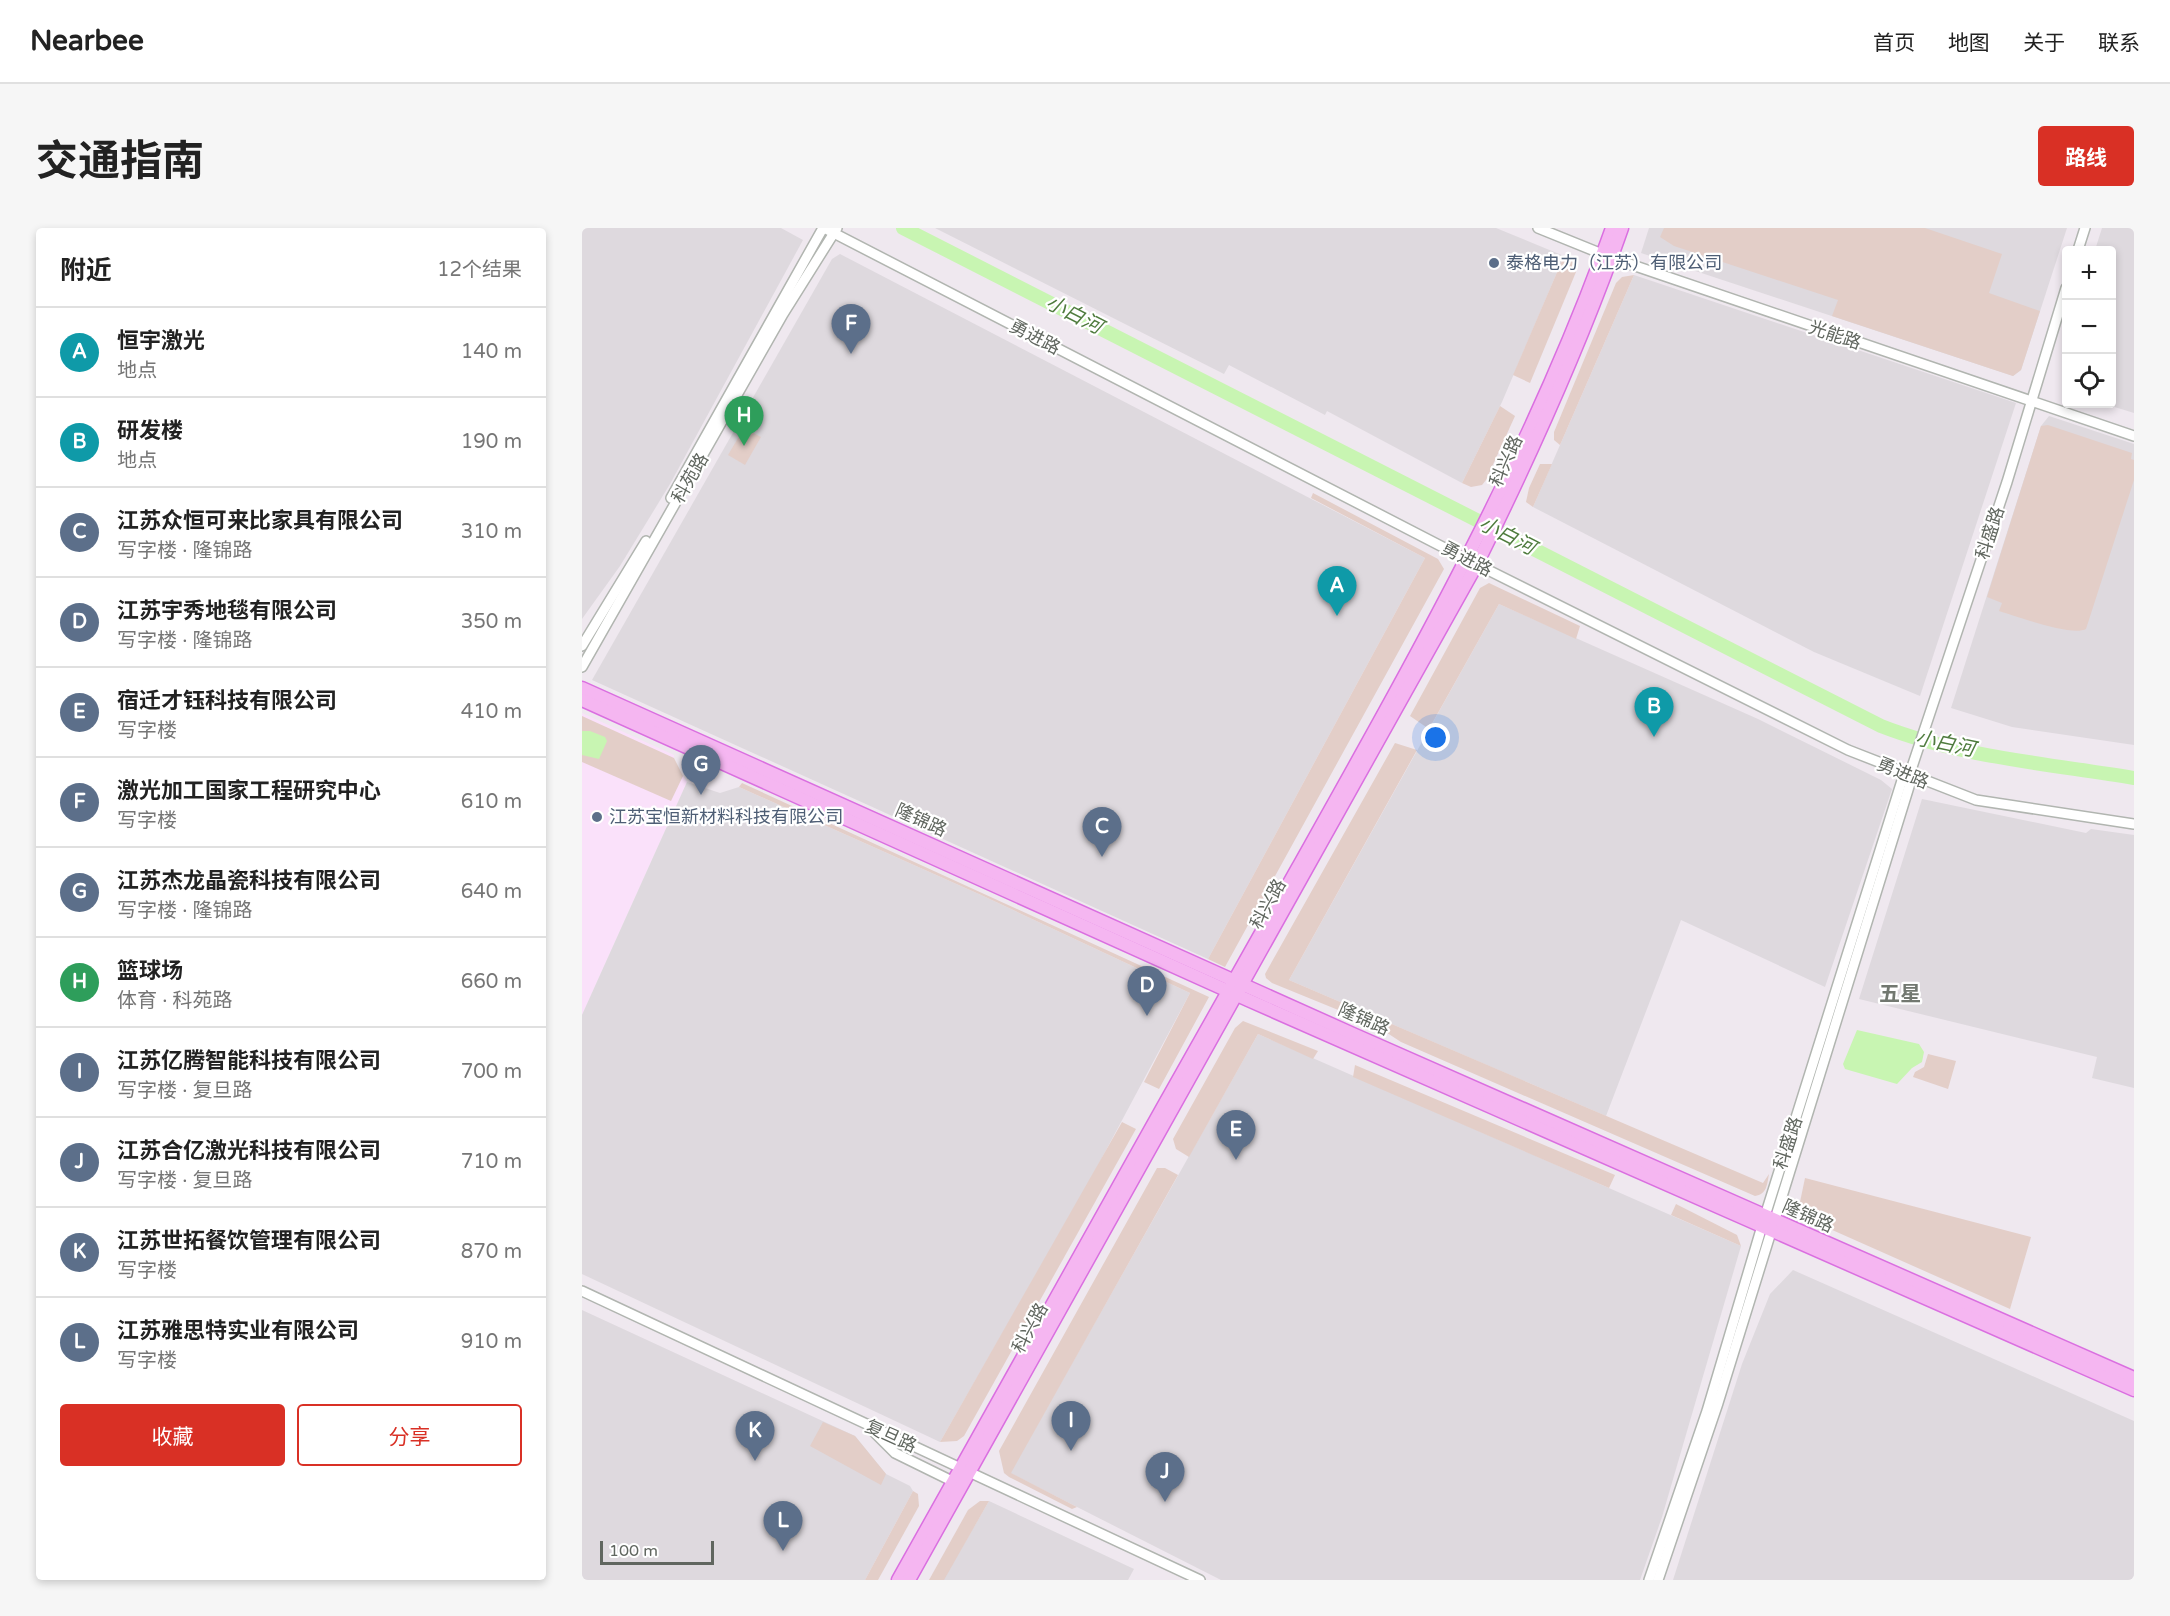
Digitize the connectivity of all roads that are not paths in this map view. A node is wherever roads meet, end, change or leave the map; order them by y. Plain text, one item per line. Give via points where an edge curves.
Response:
1 (823, 228) edge
2 (1538, 228) edge
3 (1612, 228) edge
4 (1622, 228) edge
5 (2085, 228) edge
6 (835, 231) edge
7 (2079, 246) edge
8 (1607, 256) junction
9 (2063, 300) edge
10 (2032, 402) junction
11 (2134, 435) edge
12 (1472, 562) junction
13 (582, 646) edge
14 (582, 667) edge
15 (582, 688) edge
16 (582, 700) edge
17 (1908, 776) junction
18 (2134, 824) edge
19 (1236, 988) junction
20 (1767, 1223) junction
21 (582, 1291) edge
22 (2134, 1378) edge
23 (2134, 1390) edge
24 (869, 1426) junction
25 (965, 1469) junction
26 (957, 1484) junction
27 (898, 1580) edge
28 (909, 1580) edge
29 (1200, 1580) edge
30 (1648, 1580) edge
31 (1658, 1580) edge

1 - 6 street, 勇进路
1 - 13 street, 科苑路 via 655,526
2 - 8 street, 光能路
3 - 8 main road, 科兴路
4 - 8 main road, 科兴路
5 - 7 street
6 - 12 street, 勇进路
6 - 14 street, 科苑路 via 783,314
8 - 10 street, 光能路
8 - 12 main road, 科兴路
9 - 10 street, 科盛路
10 - 11 street, 光能路
10 - 17 street, 科盛路
12 - 17 street, 勇进路 via 1848,750
12 - 19 main road, 科兴路 via 1383,716
15 - 19 main road, 隆锦路
16 - 19 main road, 隆锦路
17 - 18 street, 勇进路 via 1976,800
17 - 20 street, 科盛路
19 - 20 main road, 隆锦路
19 - 25 main road, 科兴路
20 - 22 main road, 隆锦路
20 - 23 main road, 隆锦路
20 - 30 street, 科盛路
20 - 31 street, 科盛路 via 1718,1403
21 - 24 street, 复旦路
24 - 25 street, 复旦路
24 - 26 street via 895,1453
25 - 26 main road, 科兴路
25 - 29 street, 复旦路
26 - 27 main road, 科兴路
26 - 28 main road, 科兴路

